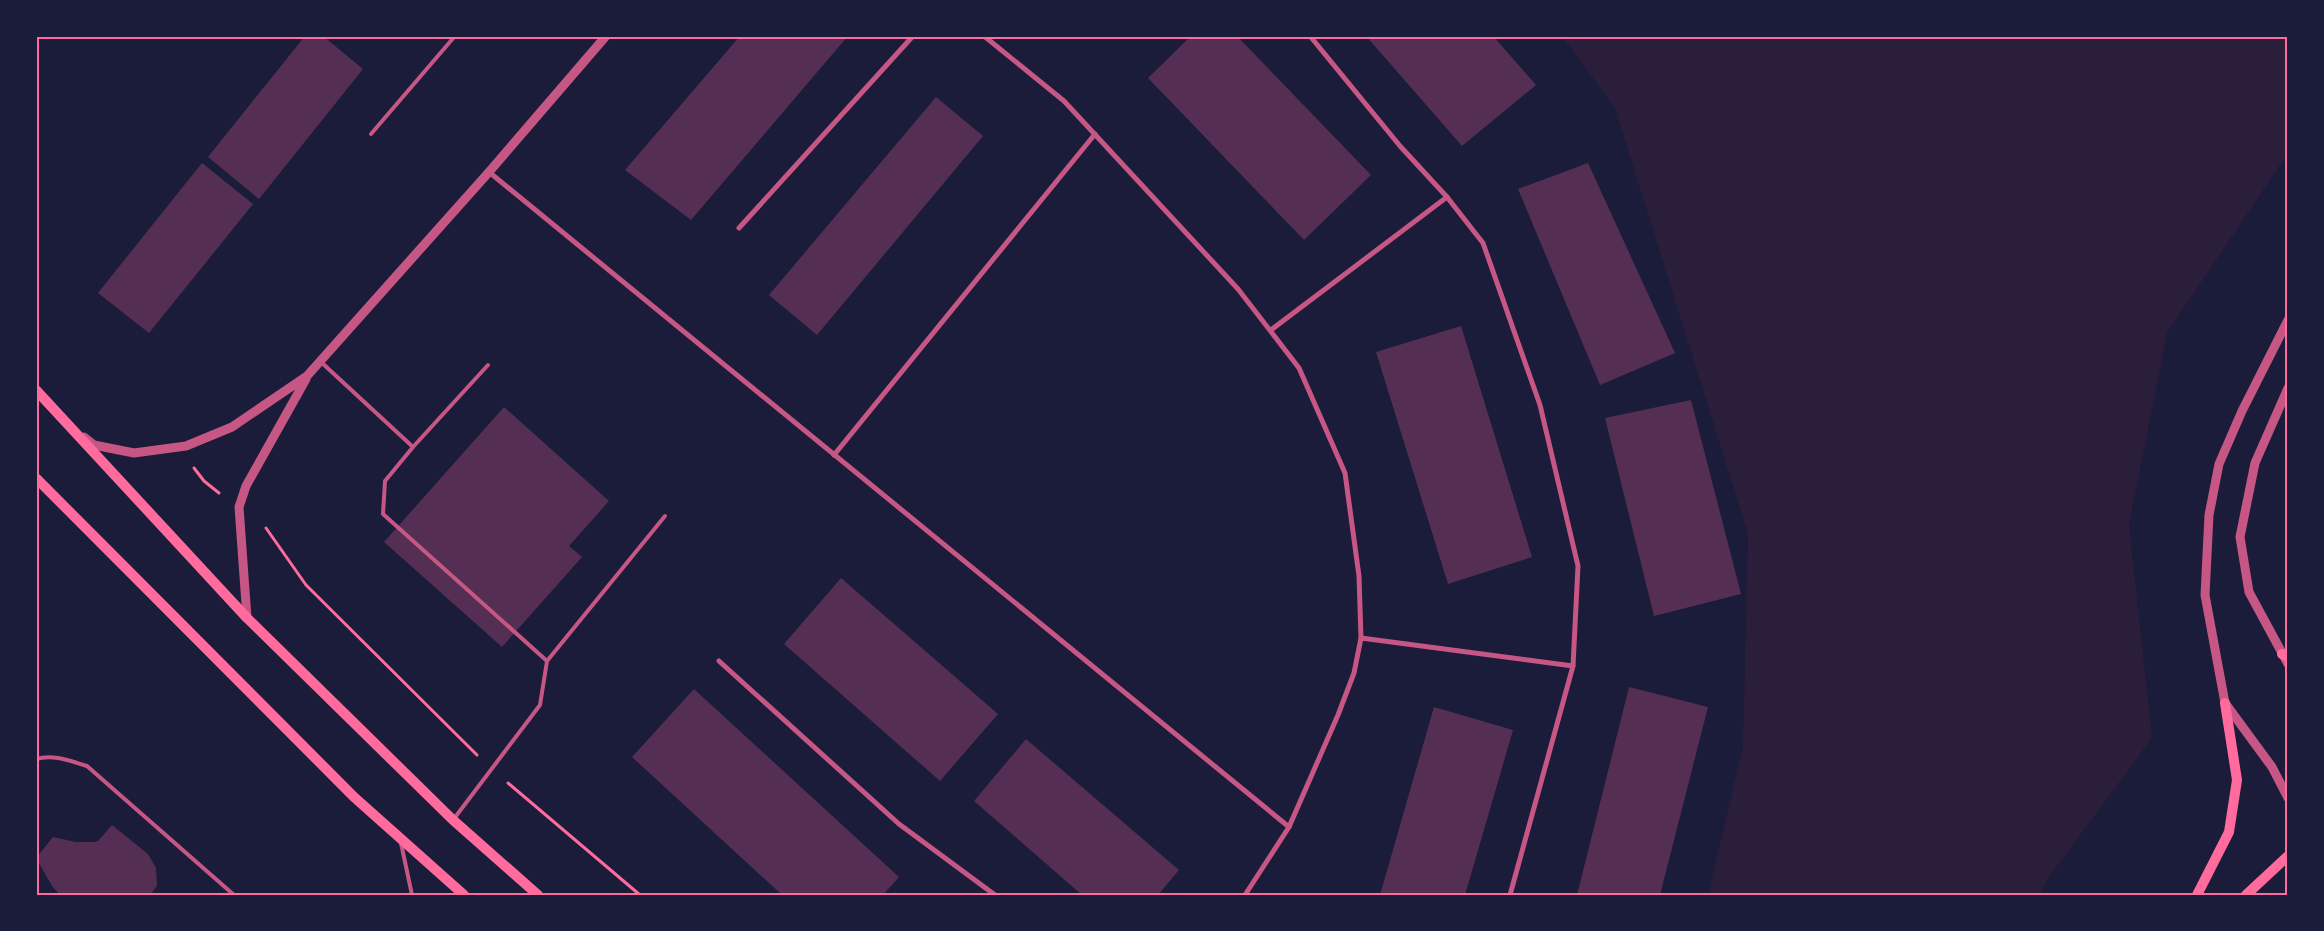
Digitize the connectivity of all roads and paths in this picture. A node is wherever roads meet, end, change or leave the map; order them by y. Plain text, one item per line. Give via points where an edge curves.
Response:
1 (455, 36) edge
2 (606, 36) edge
3 (913, 36) edge
4 (984, 36) edge
5 (1310, 36) edge
6 (371, 134) dead end
7 (1095, 134) junction
8 (489, 172) junction
9 (1447, 197) junction
10 (739, 228) dead end
11 (2288, 320) edge
12 (1271, 330) junction
13 (321, 362) junction
14 (488, 365) dead end
15 (307, 376) junction
16 (2288, 388) edge
17 (36, 390) edge
18 (61, 417) junction
19 (186, 446) junction
20 (413, 447) junction
21 (834, 454) junction
22 (36, 478) edge
23 (239, 507) junction
24 (665, 516) dead end
25 (247, 618) junction
26 (1361, 638) junction
27 (2285, 655) edge
28 (719, 661) dead end
29 (547, 662) junction
30 (2288, 664) edge
31 (1573, 666) junction
32 (2225, 703) junction
33 (36, 759) edge
34 (493, 770) junction
35 (2288, 798) edge
36 (453, 820) junction
37 (1289, 827) junction
38 (400, 836) junction
39 (2288, 856) edge
40 (234, 895) edge
41 (412, 895) edge
42 (464, 895) edge
43 (538, 895) edge
44 (640, 895) edge
45 (995, 895) edge
46 (1245, 895) edge
47 (1510, 895) edge
48 (2197, 895) edge
49 (2246, 895) edge

1 - 6 lane
2 - 8 street
3 - 10 street
4 - 7 street via 1064,101
5 - 9 street via 1400,146
7 - 12 street via 1238,289
7 - 21 street
8 - 13 street
8 - 21 street
9 - 12 street
9 - 31 street via 1483,243 1540,405 1578,566
11 - 32 street via 2242,411 2220,464 2209,515 2205,595
12 - 26 street via 1299,368 1345,473 1359,576
13 - 15 street
13 - 20 lane
14 - 20 lane
15 - 19 street via 232,426
15 - 23 street via 246,486
16 - 27 street via 2255,463 2240,537 2249,592
17 - 18 main road
18 - 19 street via 94,445 134,453
18 - 25 main road
19 - 23 path via 196,473
20 - 29 lane via 385,480 383,514
21 - 37 street
22 - 38 main road via 346,790
23 - 25 street
23 - 34 path via 258,519 306,585
24 - 29 lane
25 - 36 main road
26 - 31 street
26 - 37 street via 1354,673 1338,715
27 - 30 street
28 - 45 street via 899,824
29 - 34 lane via 540,705
31 - 47 street
32 - 35 street via 2272,767
32 - 48 main road via 2237,780 2229,832
33 - 40 lane via 46,756 86,766
34 - 36 lane
34 - 44 path
36 - 43 main road
37 - 46 street
38 - 41 lane
38 - 42 main road
39 - 49 main road

